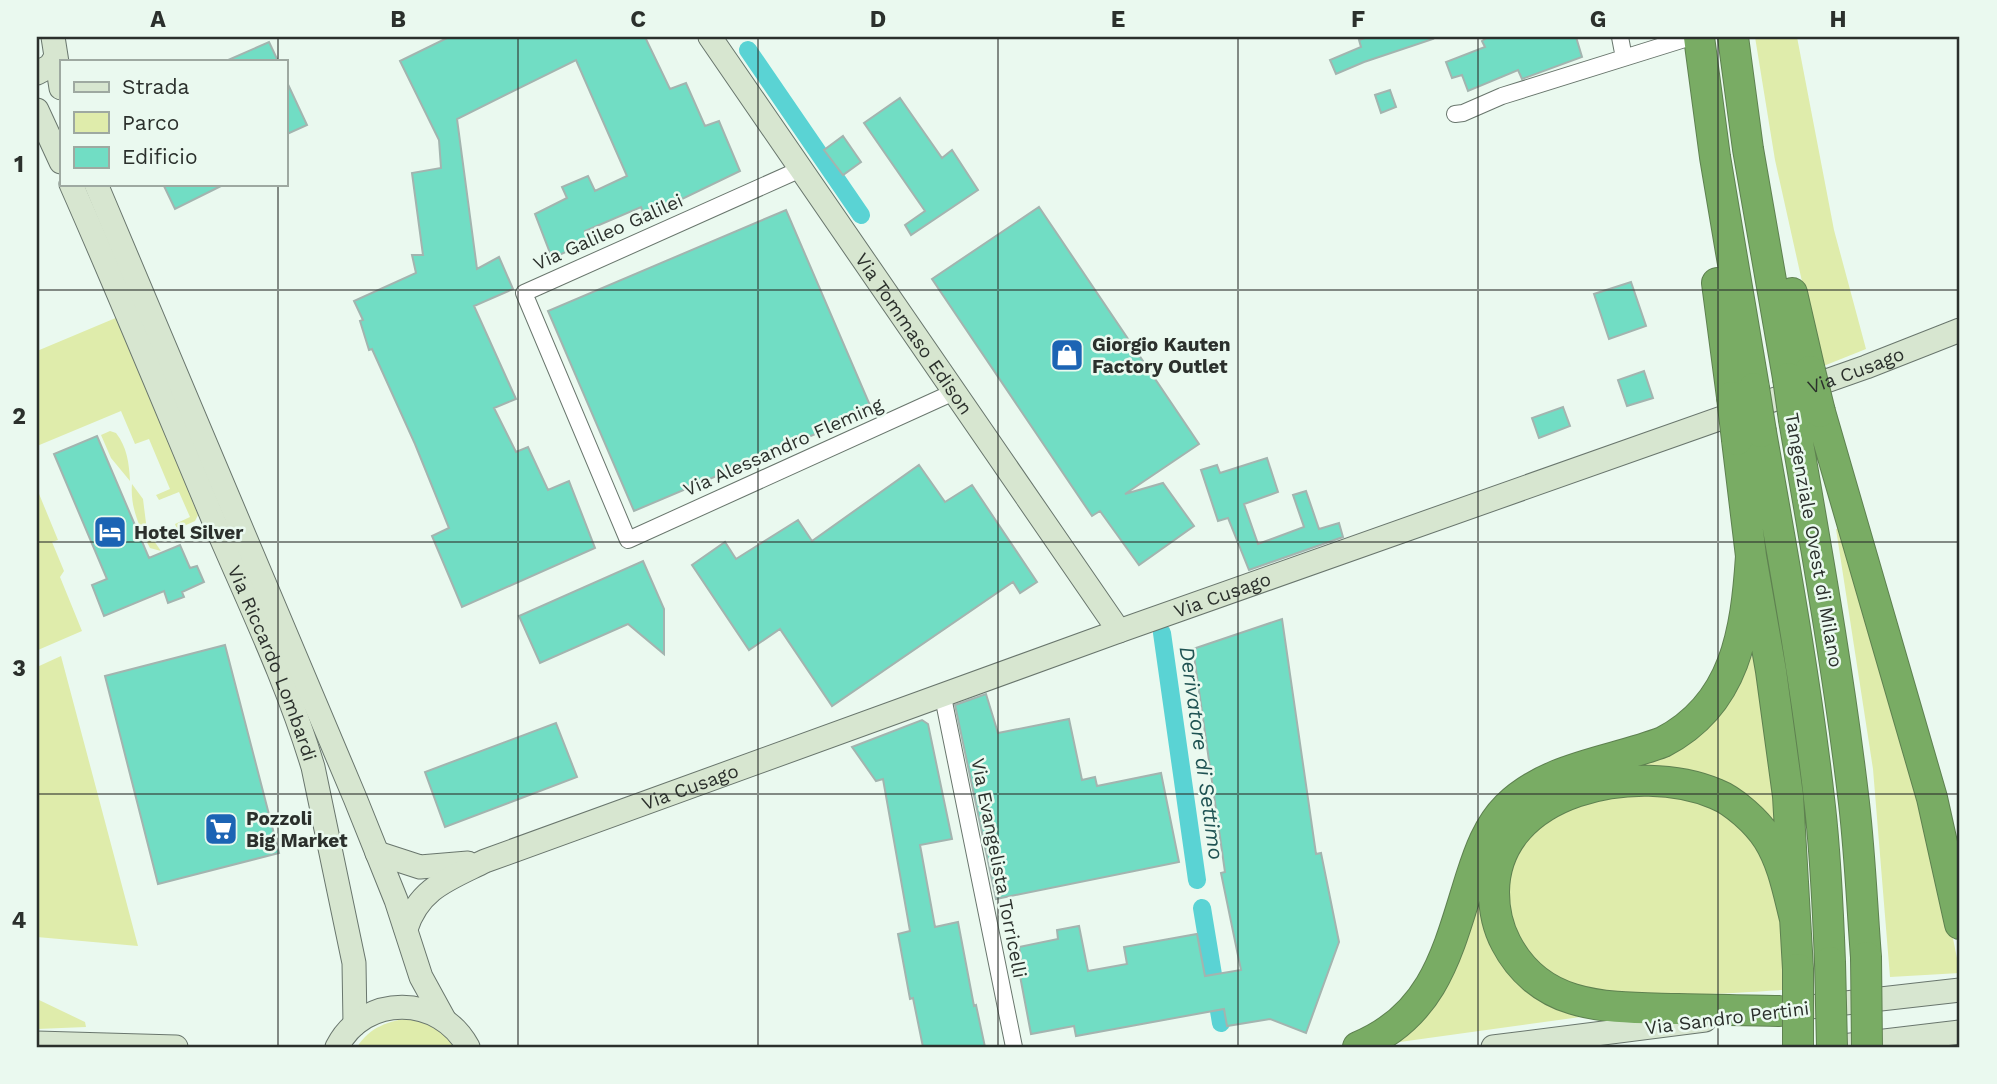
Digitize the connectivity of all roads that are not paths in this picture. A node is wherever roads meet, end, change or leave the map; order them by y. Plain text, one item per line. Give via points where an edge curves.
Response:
1 (710, 37) edge
2 (1619, 37) edge
3 (1733, 37) edge
4 (1692, 41) edge
5 (54, 43) edge
6 (1624, 58) junction
7 (37, 73) edge
8 (60, 82) edge
9 (37, 110) edge
10 (1455, 114) dead end
11 (60, 160) edge
12 (801, 169) junction
13 (72, 186) edge
14 (97, 186) edge
15 (1960, 330) edge
16 (954, 391) junction
17 (1807, 416) junction
18 (1749, 436) junction
19 (628, 540) joint
20 (1751, 556) junction
21 (1119, 631) junction
22 (943, 697) junction
23 (1932, 798) junction
24 (377, 853) junction
25 (1960, 858) edge
26 (485, 861) junction
27 (1795, 919) junction
28 (1960, 925) edge
29 (406, 929) junction
30 (1960, 990) edge
31 (1779, 1011) junction
32 (448, 1023) junction
33 (1960, 1032) edge
34 (345, 1037) edge
35 (37, 1043) edge
36 (176, 1047) edge
37 (321, 1047) edge
38 (468, 1047) edge
39 (481, 1047) edge
40 (1014, 1047) edge
41 (1358, 1047) edge
42 (1493, 1047) edge
43 (1798, 1047) edge
44 (1833, 1047) edge
45 (1867, 1047) edge

1 - 12 street, Via Tommaso Edison
2 - 6 street
3 - 17 highway, Tangenziale Ovest di Milano, bridge via 1748,149
4 - 6 street
4 - 18 highway, Tangenziale Ovest di Milano, bridge via 1715,157
5 - 7 street via 50,66
5 - 8 street
6 - 10 street
9 - 11 street
12 - 16 street, Via Tommaso Edison
12 - 19 street, Via Galileo Galilei via 524,293
13 - 34 street, Via Riccardo Lombardi via 306,744 355,972
14 - 24 street, Via Riccardo Lombardi
15 - 21 street, Via Cusago
16 - 19 street, Via Alessandro Fleming
16 - 21 street, Via Tommaso Edison
17 - 23 highway
17 - 45 highway, Tangenziale Ovest di Milano, bridge via 1855,806
18 - 20 highway
18 - 44 highway, Tangenziale Ovest di Milano, bridge via 1793,615 1813,746 1821,810
20 - 27 highway via 1788,796
20 - 41 highway via 1745,624 1728,674 1706,710 1663,742 1558,775 1506,808 1481,848 1451,942 1430,988 1399,1025
21 - 22 street, Via Cusago
22 - 26 street, Via Cusago
22 - 40 street, Via Evangelista Torricelli
23 - 25 highway
23 - 28 highway
24 - 26 street, Via Cusago via 421,867
24 - 29 street, Via Riccardo Lombardi
26 - 29 street, Via Cusago via 429,891 411,912
27 - 31 highway via 1777,856 1766,836 1718,794 1688,785 1621,781 1556,800 1514,833 1494,879 1500,932 1513,957 1550,990 1600,1005
27 - 43 highway, bridge
29 - 32 street, Via Riccardo Lombardi via 421,977
30 - 31 street, Via Sandro Pertini
31 - 42 street, Via Sandro Pertini
32 - 34 street via 419,1008 401,1007 374,1013
32 - 38 street, Via Riccardo Lombardi
32 - 39 street
33 - 44 street
34 - 37 street
35 - 36 street

